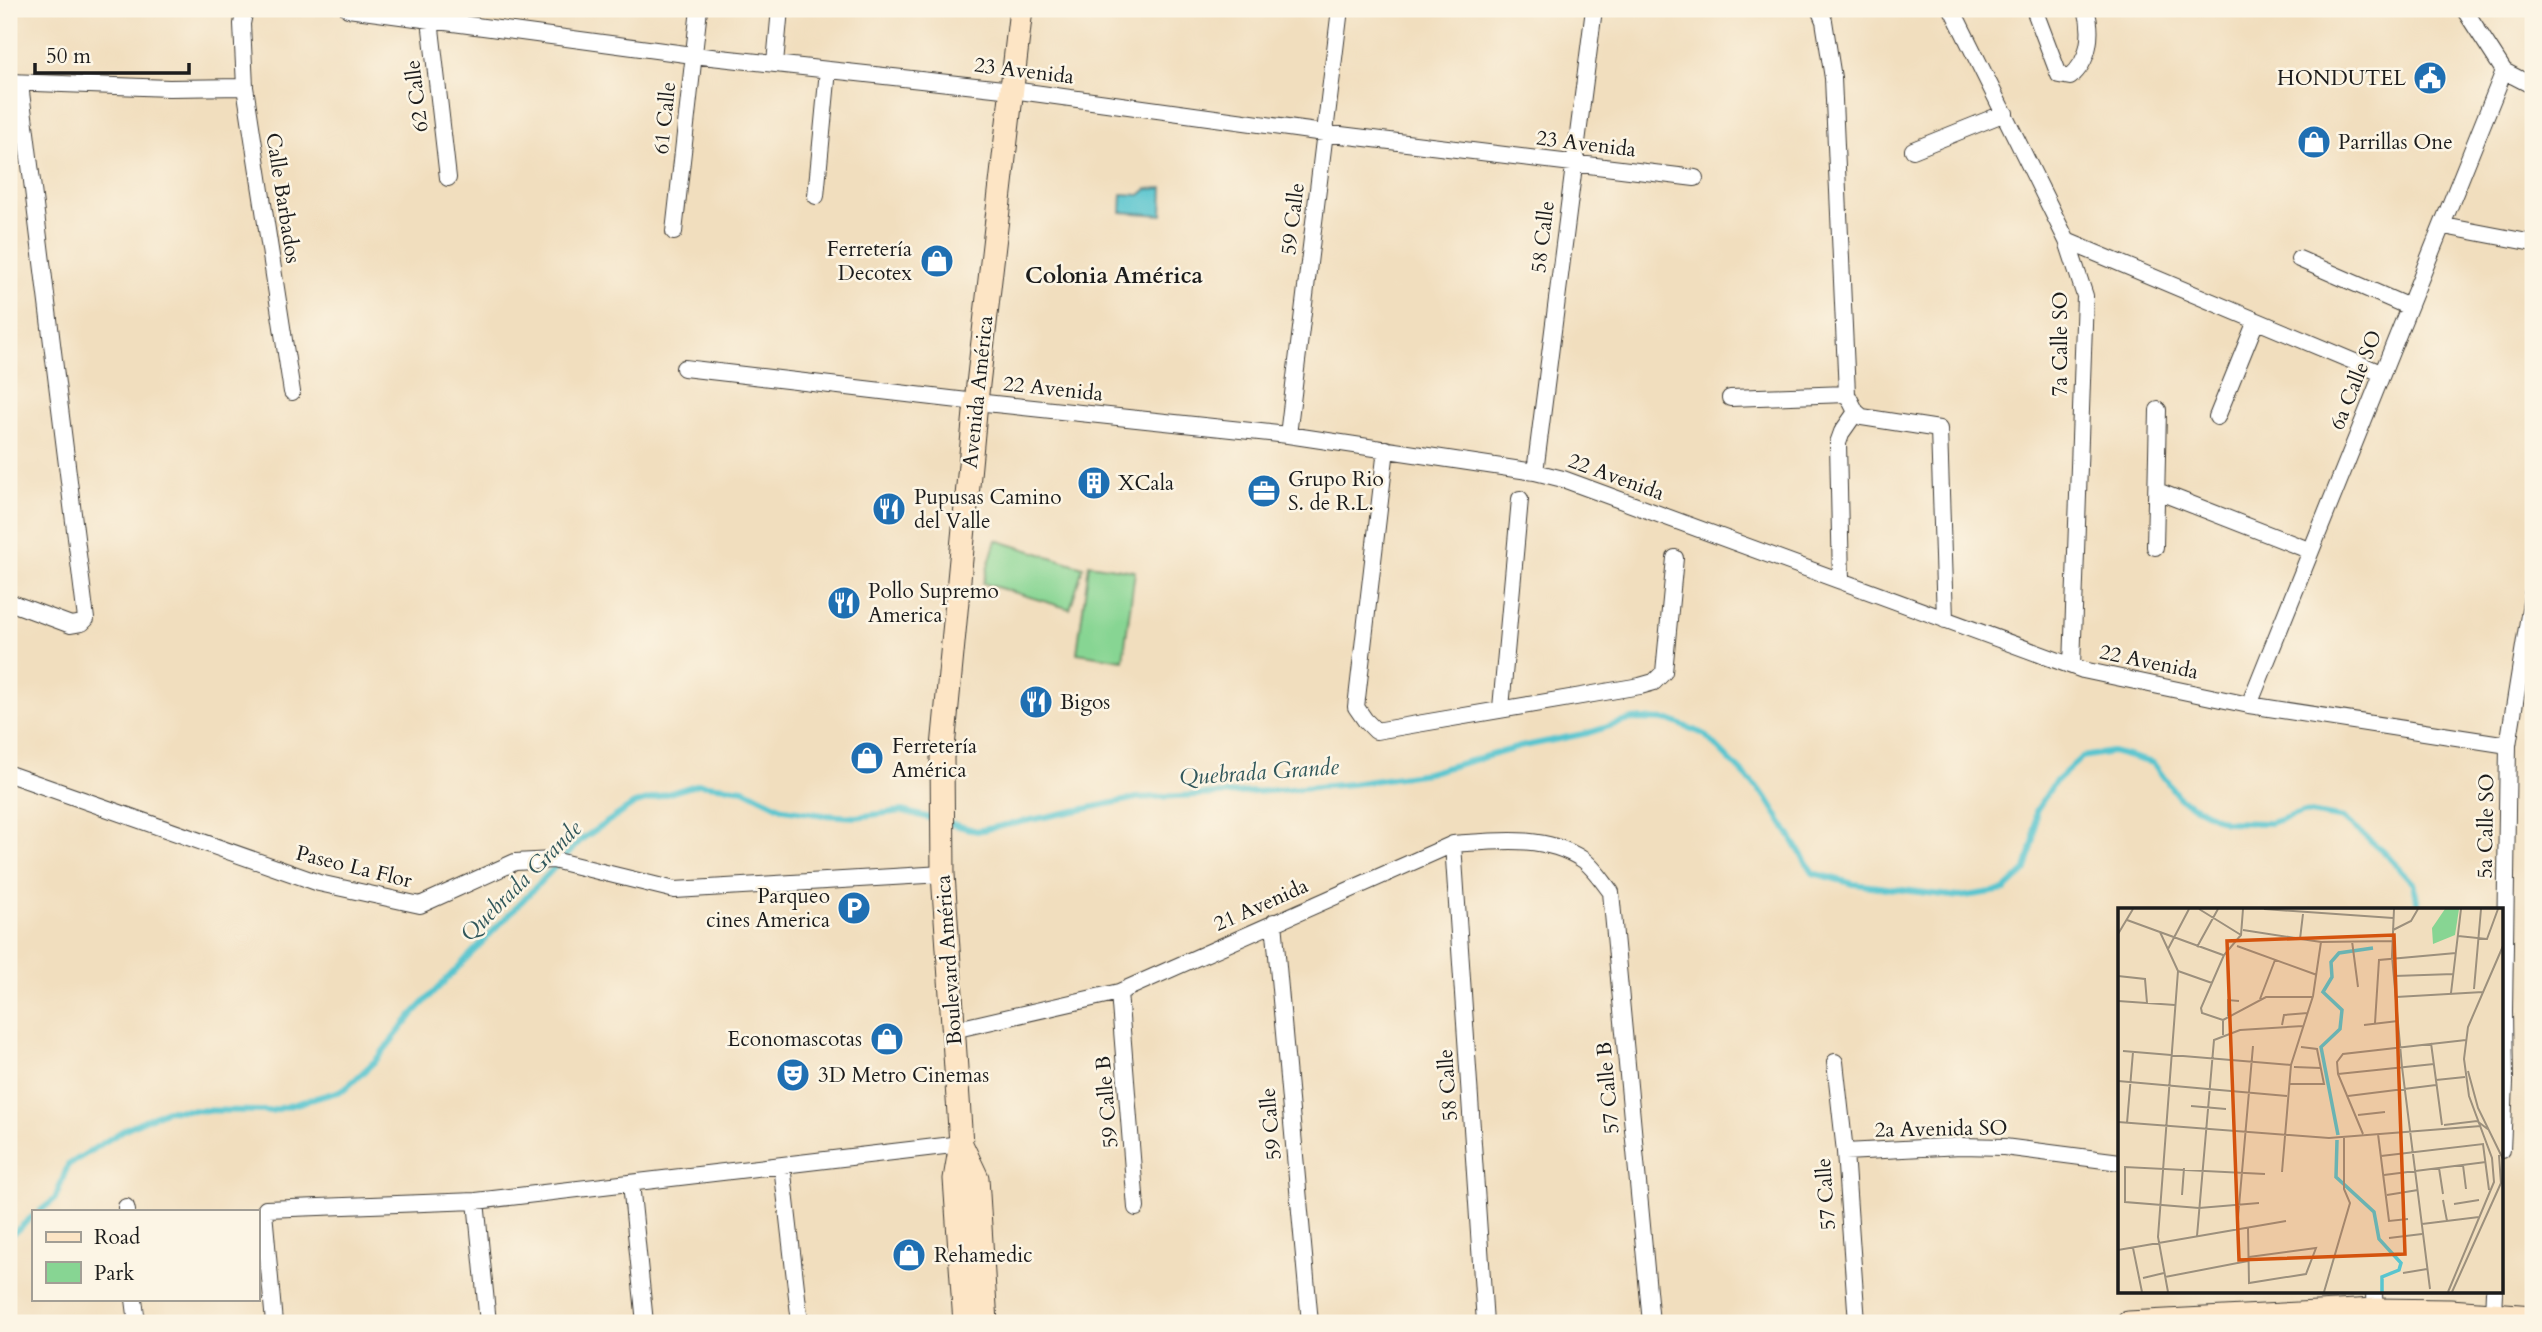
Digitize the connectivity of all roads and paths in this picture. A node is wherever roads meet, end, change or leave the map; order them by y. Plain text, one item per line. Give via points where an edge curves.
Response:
1 (245, 9) edge
2 (348, 9) edge
3 (699, 9) edge
4 (780, 9) edge
5 (1021, 9) edge
6 (1340, 9) edge
7 (1594, 9) edge
8 (1819, 9) edge
9 (1952, 9) edge
10 (2034, 9) edge
11 (2086, 9) edge
12 (2464, 9) edge
13 (429, 14) edge
14 (694, 55) junction
15 (775, 63) junction
16 (828, 70) junction
17 (2504, 71) junction
18 (15, 83) edge
19 (2533, 86) edge
20 (245, 88) junction
21 (1012, 90) junction
22 (2005, 113) junction
23 (1324, 133) junction
24 (1913, 150) dead end
25 (1574, 164) junction
26 (1695, 177) dead end
27 (448, 178) dead end
28 (816, 196) dead end
29 (2444, 226) junction
30 (674, 232) dead end
31 (2067, 241) junction
32 (2533, 243) edge
33 (2299, 259) dead end
34 (2409, 307) junction
35 (2256, 321) junction
36 (684, 368) dead end
37 (2381, 373) junction
38 (292, 392) dead end
39 (1847, 394) junction
40 (1730, 398) dead end
41 (976, 402) junction
42 (2158, 410) dead end
43 (1856, 412) junction
44 (2217, 417) dead end
45 (1288, 435) junction
46 (1386, 449) junction
47 (1535, 471) junction
48 (2157, 491) junction
49 (1520, 499) dead end
50 (2155, 547) dead end
51 (2311, 551) junction
52 (1675, 558) dead end
53 (1841, 581) junction
54 (2533, 590) edge
55 (9, 601) edge
56 (1945, 620) junction
57 (2072, 666) junction
58 (2249, 705) junction
59 (1501, 708) junction
60 (2508, 745) junction
61 (9, 774) edge
62 (1453, 844) junction
63 (1583, 860) joint
64 (943, 867) junction
65 (1274, 922) junction
66 (2504, 941) edge
67 (1119, 992) junction
68 (953, 1030) junction
69 (2504, 1036) edge
70 (1835, 1062) dead end
71 (2504, 1105) edge
72 (961, 1144) junction
73 (1845, 1152) junction
74 (2118, 1162) edge
75 (782, 1165) junction
76 (631, 1183) junction
77 (476, 1201) junction
78 (1136, 1208) dead end
79 (134, 1300) edge
80 (2493, 1303) edge
81 (2374, 1308) edge
82 (2533, 1317) edge
83 (2214, 1321) edge
84 (137, 1323) edge
85 (274, 1323) edge
86 (488, 1323) edge
87 (645, 1323) edge
88 (800, 1323) edge
89 (965, 1323) edge
90 (986, 1323) edge
91 (1310, 1323) edge
92 (1485, 1323) edge
93 (1651, 1323) edge
94 (1857, 1323) edge
95 (2128, 1323) edge

1 - 20 street, Calle Barbados
2 - 13 street, 23 Avenida
3 - 14 street, 61 Calle
4 - 15 street
5 - 21 main road, Avenida América
6 - 23 street, 59 Calle
7 - 25 street, 58 Calle
8 - 39 street via 1833,78
9 - 22 street, 7a Calle SO
10 - 11 street via 2059,75 2070,77 2082,68 2091,28
12 - 17 street
13 - 14 street, 23 Avenida
13 - 27 street, 62 Calle
14 - 15 street, 23 Avenida
14 - 30 street, 61 Calle
15 - 16 street, 23 Avenida
16 - 21 street, 23 Avenida
16 - 28 street
17 - 19 street
17 - 29 street, 6a Calle SO
18 - 20 street
18 - 55 street via 86,619 71,625
20 - 38 street, Calle Barbados
21 - 23 street, 23 Avenida
21 - 41 main road, Avenida América
22 - 24 street
22 - 31 street, 7a Calle SO
23 - 25 street, 23 Avenida
23 - 45 street, 59 Calle
25 - 26 street, 23 Avenida
25 - 47 street, 58 Calle
29 - 32 street
29 - 34 street, 6a Calle SO
31 - 35 street
31 - 57 street, 7a Calle SO via 2085,296
33 - 34 street
34 - 37 street, 6a Calle SO
35 - 37 street
35 - 44 street
36 - 41 street, 22 Avenida
37 - 51 street, 6a Calle SO
39 - 40 street
39 - 43 street
41 - 45 street, 22 Avenida
41 - 64 main road, Avenida América via 942,758
42 - 48 street
43 - 53 street via 1839,443
43 - 56 street via 1862,417 1939,429
45 - 46 street, 22 Avenida
46 - 47 street, 22 Avenida
46 - 59 street via 1356,707 1376,731
47 - 53 street, 22 Avenida
48 - 50 street
48 - 51 street
49 - 59 street
51 - 58 street, 6a Calle SO
52 - 59 street via 1664,672 1654,682
53 - 56 street, 22 Avenida
54 - 60 street, 5a Calle SO
56 - 57 street, 22 Avenida
57 - 58 street, 22 Avenida
58 - 60 street, 22 Avenida
60 - 66 street, 5a Calle SO
61 - 64 street, Paseo La Flor via 318,883 420,905 515,862 553,860 675,890
62 - 63 street, 21 Avenida via 1546,842
62 - 65 street, 21 Avenida
62 - 92 street, 58 Calle
63 - 93 street, 57 Calle B via 1611,892
64 - 68 main road, Boulevard América
65 - 67 street, 21 Avenida
65 - 91 street, 59 Calle
67 - 68 street, 21 Avenida
67 - 78 street, 59 Calle B
68 - 72 main road, Boulevard América
69 - 71 street, 5a Calle SO
70 - 73 street, 57 Calle
72 - 75 street
72 - 89 main road, Boulevard América via 955,1179
72 - 90 main road, Boulevard América via 977,1178
73 - 74 street, 2a Avenida SO via 2004,1147
73 - 94 street, 57 Calle
75 - 76 street
75 - 88 street
76 - 77 street
76 - 87 street
77 - 85 street via 266,1209
77 - 86 street
79 - 84 street
80 - 81 main road
80 - 82 main road
81 - 83 main road
83 - 95 main road

